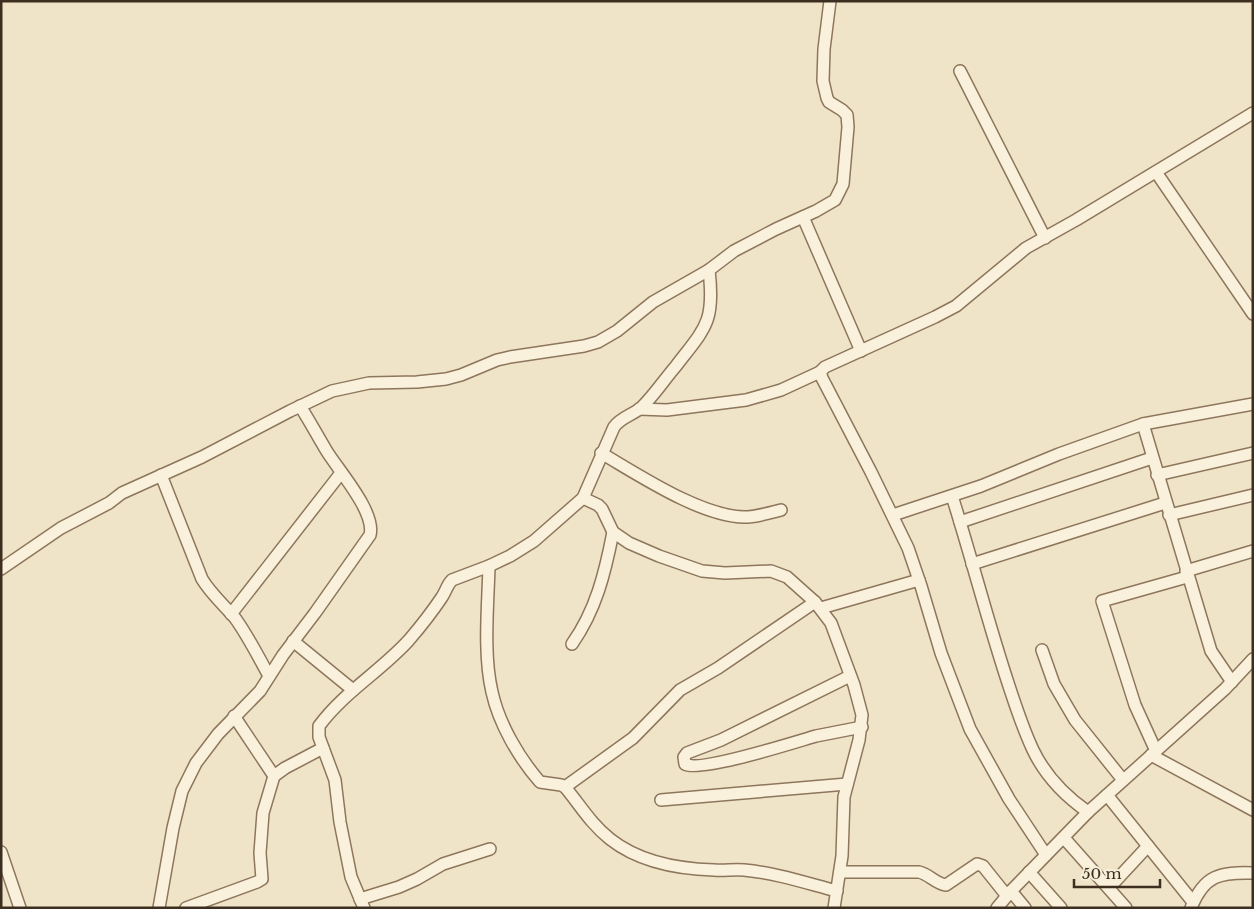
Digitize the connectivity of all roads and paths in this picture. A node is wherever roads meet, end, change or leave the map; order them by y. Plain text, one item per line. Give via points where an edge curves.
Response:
1 (830, 1) edge
2 (960, 71) dead end
3 (1253, 113) edge
4 (1156, 172) junction
5 (803, 217) junction
6 (1045, 238) junction
7 (708, 270) junction
8 (1253, 314) edge
9 (861, 351) junction
10 (820, 372) junction
11 (1253, 404) edge
12 (300, 406) junction
13 (639, 409) junction
14 (1143, 424) junction
15 (601, 453) junction
16 (1253, 453) edge
17 (1152, 458) junction
18 (342, 473) junction
19 (161, 475) junction
20 (1157, 476) junction
21 (1253, 495) edge
22 (952, 496) junction
23 (583, 498) junction
24 (1167, 509) junction
25 (781, 510) dead end
26 (893, 515) junction
27 (960, 522) junction
28 (613, 532) junction
29 (1253, 551) edge
30 (972, 564) junction
31 (489, 566) junction
32 (1, 569) edge
33 (1187, 574) junction
34 (919, 580) junction
35 (818, 605) junction
36 (231, 614) junction
37 (293, 641) junction
38 (572, 644) dead end
39 (1042, 650) dead end
40 (1251, 663) edge
41 (269, 676) junction
42 (850, 676) junction
43 (1232, 682) junction
44 (353, 690) junction
45 (234, 716) junction
46 (862, 727) junction
47 (323, 748) junction
48 (1154, 753) junction
49 (274, 776) junction
50 (1123, 780) junction
51 (847, 784) junction
52 (565, 787) junction
53 (1107, 795) junction
54 (661, 800) dead end
55 (1253, 810) edge
56 (1088, 812) junction
57 (1064, 838) junction
58 (1148, 846) junction
59 (490, 849) dead end
60 (1, 852) edge
61 (1046, 855) junction
62 (840, 872) junction
63 (1029, 872) junction
64 (1253, 873) edge
65 (1109, 888) junction
66 (837, 890) junction
67 (1009, 893) junction
68 (362, 903) edge
69 (1192, 905) edge
70 (20, 908) edge
71 (159, 908) edge
72 (186, 908) edge
73 (834, 908) edge
74 (997, 908) edge
75 (1025, 908) edge
76 (1061, 908) edge
77 (1126, 908) edge

1 - 5 street via 823,81 827,98 847,115 845,170 843,184 835,200
2 - 6 street
3 - 4 street
4 - 6 street
4 - 8 street
5 - 7 street via 734,251
5 - 9 street
6 - 9 street via 1014,257 956,306
7 - 12 street via 653,302 598,342 510,356 446,379 369,383 344,388
7 - 13 street via 712,293 705,327 655,394
9 - 10 street
10 - 13 street via 781,390 746,400 667,410
10 - 26 street
11 - 14 street
12 - 18 street
12 - 19 street
13 - 15 street via 618,421
14 - 17 street
14 - 22 street
15 - 23 street
15 - 25 street via 666,491 725,515 761,516
16 - 20 street
17 - 20 street
17 - 27 street
18 - 36 street
18 - 37 street via 364,507 372,529
19 - 32 street via 61,528
19 - 36 street via 202,579
20 - 24 street
21 - 24 street
22 - 26 street
22 - 27 street
23 - 28 street via 602,509
23 - 31 street via 534,541
24 - 30 street
24 - 33 street
26 - 34 street
27 - 30 street
28 - 35 street via 629,544 702,571 771,570 797,584
28 - 38 street via 596,602
29 - 33 street
30 - 56 street via 1004,672 1033,751 1059,788
31 - 44 street via 448,584 438,603 407,642
31 - 52 street via 489,667 498,713 530,771 540,782
33 - 43 street via 1211,651
33 - 48 street via 1102,600 1135,705
34 - 35 street
34 - 61 street via 940,653 970,729 1009,799
35 - 42 street via 833,628
35 - 52 street via 680,690 633,738
36 - 41 street via 250,640
37 - 41 street
37 - 44 street
39 - 50 street via 1054,684 1075,720
40 - 43 street
41 - 45 street via 260,691
42 - 46 street via 859,700
42 - 46 street via 721,740 687,753 685,764 692,766 731,760
43 - 48 street
44 - 47 street via 319,726
45 - 49 street
45 - 71 street via 196,763 182,790
46 - 51 street
47 - 49 street
47 - 68 street via 334,780 351,877
48 - 50 street
48 - 55 street
49 - 72 street via 263,813 262,879
50 - 53 street
51 - 54 street
51 - 62 street
52 - 66 street via 611,840 659,864 780,875
53 - 56 street
53 - 58 street
56 - 57 street
57 - 61 street
57 - 65 street
58 - 65 street
58 - 69 street
59 - 68 street via 443,864 417,880
60 - 70 street
61 - 63 street
62 - 66 street
62 - 67 street via 919,872 946,885 977,864 983,866
63 - 67 street
63 - 76 street
64 - 69 street via 1226,874 1210,879 1201,887
65 - 77 street
66 - 73 street
67 - 74 street
67 - 75 street

